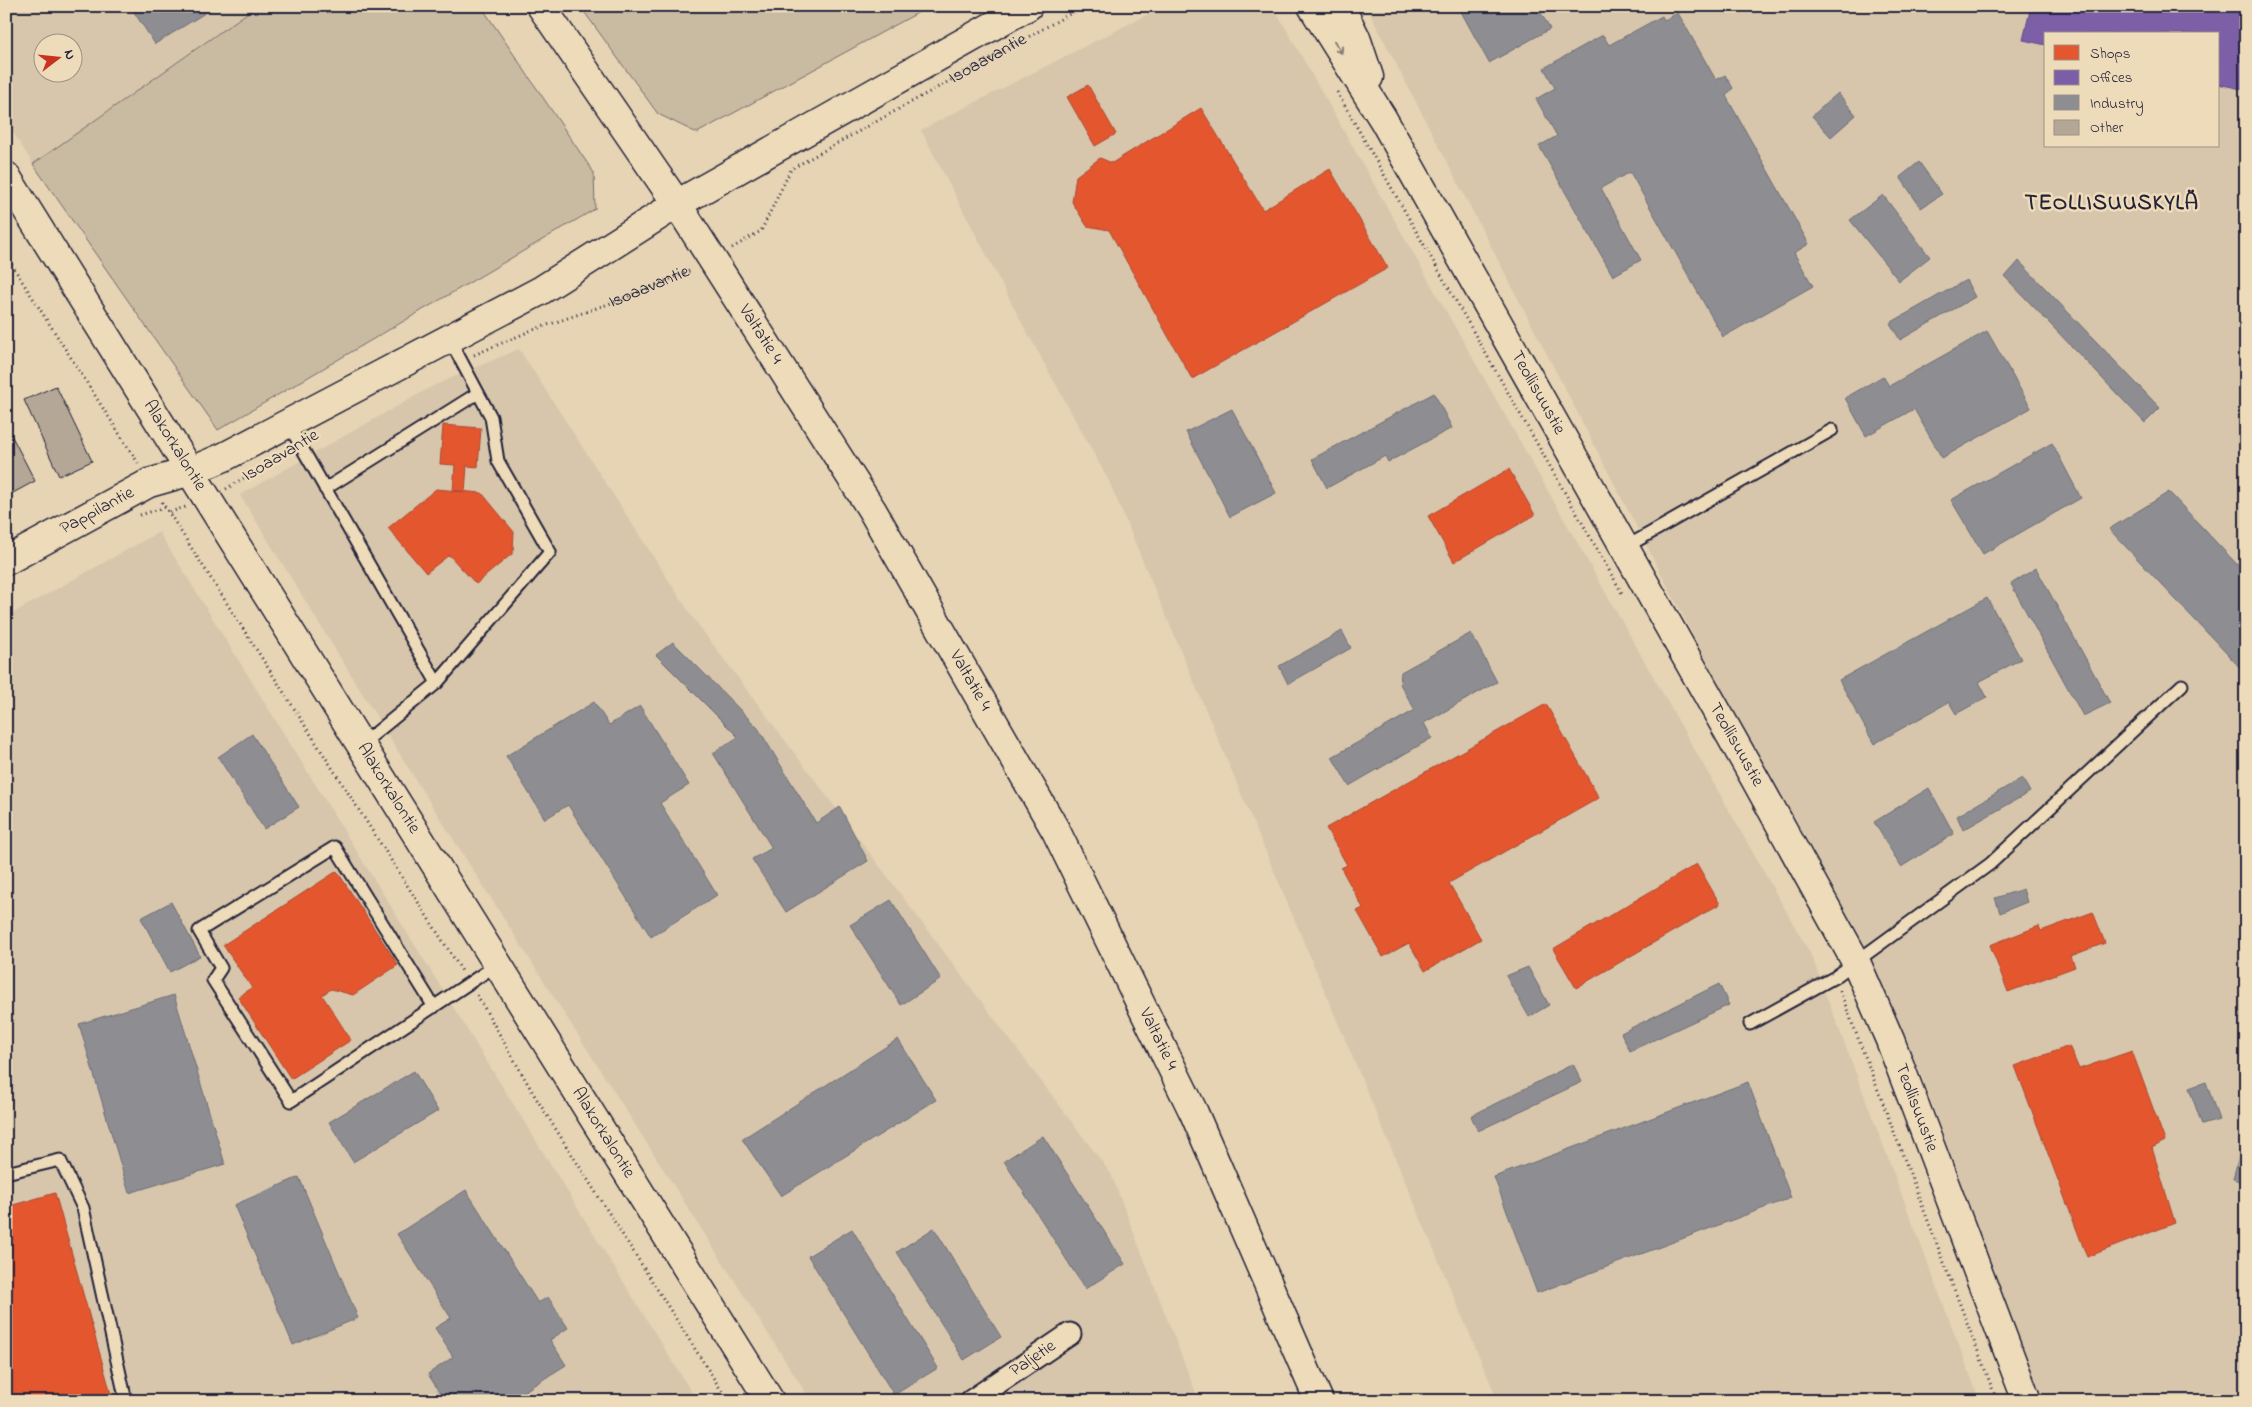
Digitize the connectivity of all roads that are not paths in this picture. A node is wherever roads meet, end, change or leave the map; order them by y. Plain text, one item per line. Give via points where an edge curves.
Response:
1 (541, 6) edge
2 (1028, 6) edge
3 (1312, 6) edge
4 (1340, 6) edge
5 (1383, 118) junction
6 (6, 176) edge
7 (677, 204) junction
8 (456, 350) junction
9 (478, 393) junction
10 (1832, 430) dead end
11 (293, 433) junction
12 (191, 471) junction
13 (325, 489) junction
14 (1624, 548) junction
15 (6, 561) edge
16 (437, 683) junction
17 (2182, 686) dead end
18 (362, 744) junction
19 (499, 963) junction
20 (1845, 970) junction
21 (434, 1007) junction
22 (1750, 1024) dead end
23 (6, 1173) edge
24 (1070, 1334) dead end
25 (126, 1401) edge
26 (770, 1401) edge
27 (971, 1401) edge
28 (1319, 1401) edge
29 (2027, 1401) edge

1 - 7 main road, Valtatie 4
2 - 7 main road, Isoaavantie
3 -> 5 main road, Teollisuustie
4 - 5 main road, Teollisuustie via 1356,38
5 - 14 main road, Teollisuustie
6 - 12 main road, Alakorkalontie
7 - 8 main road, Isoaavantie via 540,291
7 - 28 main road, Valtatie 4 via 872,510 1056,831 1194,1113
8 - 9 lane
8 - 11 main road, Isoaavantie
9 - 13 lane
9 - 16 lane via 491,417 498,461 550,552
10 - 14 lane
11 - 12 main road, Isoaavantie
11 - 13 lane
12 - 15 main road, Pappilantie via 149,483
12 - 18 main road, Alakorkalontie
13 - 16 lane
14 - 20 main road, Teollisuustie via 1756,779
16 - 18 lane
17 - 20 lane via 1990,864
18 - 19 main road, Alakorkalontie
19 - 21 lane
19 - 26 main road, Alakorkalontie
20 - 22 lane
20 - 29 main road, Teollisuustie via 1890,1040
21 - 21 lane via 291,1101 213,980 221,968 199,931 335,846
23 - 25 lane via 60,1160 83,1208
24 - 27 street, Paljetie

